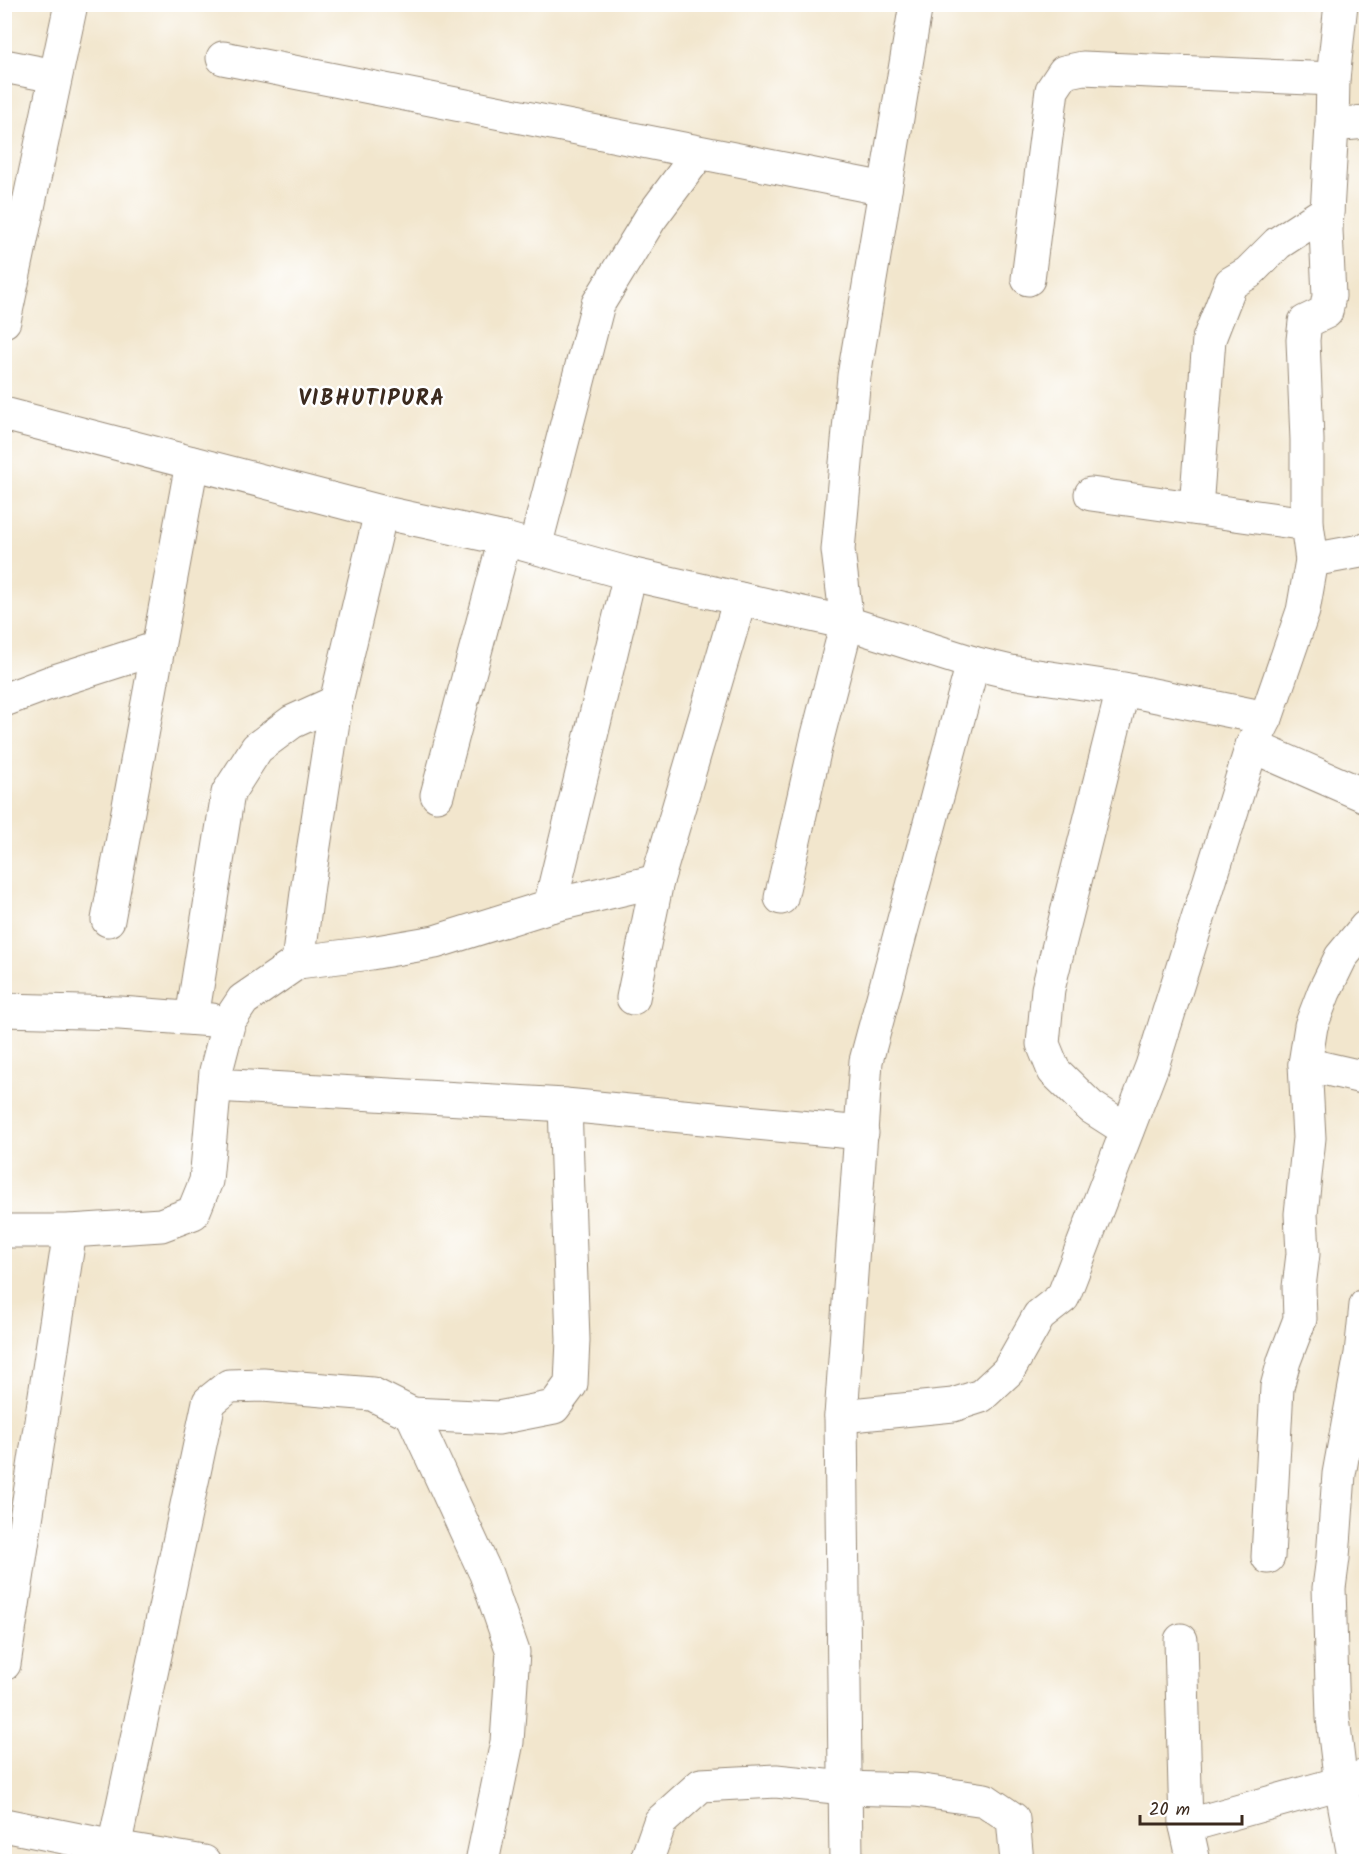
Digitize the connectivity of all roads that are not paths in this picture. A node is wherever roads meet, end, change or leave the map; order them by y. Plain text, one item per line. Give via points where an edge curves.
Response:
1 (71, 4) edge
2 (916, 4) edge
3 (1341, 4) edge
4 (223, 58) dead end
5 (4, 66) edge
6 (55, 76) junction
7 (1333, 79) junction
8 (1366, 122) edge
9 (1332, 125) junction
10 (699, 153) junction
11 (885, 189) junction
12 (1327, 211) junction
13 (1028, 279) dead end
14 (4, 321) edge
15 (4, 414) edge
16 (192, 463) junction
17 (1091, 494) dead end
18 (1196, 508) junction
19 (381, 512) junction
20 (1308, 524) junction
21 (520, 543) junction
22 (1366, 550) edge
23 (1312, 560) junction
24 (630, 574) junction
25 (740, 599) junction
26 (846, 623) junction
27 (158, 648) junction
28 (973, 663) junction
29 (1123, 689) junction
30 (4, 700) edge
31 (336, 702) junction
32 (1259, 732) junction
33 (438, 795) dead end
34 (1366, 796) edge
35 (657, 881) junction
36 (781, 898) dead end
37 (550, 906) junction
38 (108, 920) dead end
39 (1366, 927) edge
40 (298, 962) junction
41 (633, 999) dead end
42 (4, 1010) edge
43 (192, 1018) junction
44 (229, 1021) junction
45 (1305, 1064) junction
46 (1366, 1078) edge
47 (215, 1085) junction
48 (565, 1104) junction
49 (1127, 1130) junction
50 (862, 1133) junction
51 (4, 1231) edge
52 (70, 1231) junction
53 (1366, 1305) edge
54 (412, 1414) junction
55 (841, 1416) junction
56 (1268, 1557) dead end
57 (1181, 1640) dead end
58 (4, 1664) edge
59 (1354, 1780) edge
60 (845, 1788) junction
61 (4, 1825) edge
62 (1186, 1826) junction
63 (114, 1847) junction
64 (204, 1862) edge
65 (482, 1862) edge
66 (646, 1862) edge
67 (846, 1862) edge
68 (1017, 1862) edge
69 (1194, 1862) edge
70 (1355, 1862) edge

1 - 6 street
2 - 11 street
3 - 7 street
4 - 10 street
5 - 6 street
6 - 14 street
7 - 9 street
7 - 13 street via 1083,68 1064,72 1052,90
8 - 9 street
9 - 12 street
10 - 11 street
10 - 21 street via 650,219 598,304
11 - 26 street via 854,376 838,550
12 - 18 street via 1278,243 1248,273 1231,283 1209,339
12 - 20 street via 1329,296 1326,312 1305,322 1303,340
15 - 16 street
16 - 19 street
16 - 27 street
17 - 18 street
18 - 20 street
19 - 21 street
19 - 31 street
20 - 23 street
21 - 24 street
21 - 33 street
22 - 23 street
23 - 32 street via 1303,611
24 - 25 street
24 - 37 street
25 - 26 street
25 - 35 street
26 - 28 street
26 - 36 street
27 - 30 street
27 - 38 street
28 - 29 street
28 - 50 street via 866,1060
29 - 32 street
29 - 49 street via 1048,989 1043,1044 1054,1071 1091,1107
31 - 40 street
31 - 43 street via 292,722 257,747 228,793
32 - 34 street
32 - 49 street via 1152,1066
35 - 37 street
35 - 41 street
37 - 40 street via 435,942
39 - 45 street via 1341,957 1324,992 1311,1026
40 - 44 street via 243,1000
42 - 43 street
43 - 44 street
44 - 47 street
45 - 46 street
45 - 56 street via 1309,1138 1301,1214 1300,1319 1277,1386
47 - 48 street
47 - 52 street via 206,1181 193,1213 160,1225
48 - 50 street
48 - 54 street via 571,1384 554,1407 498,1418
49 - 55 street via 1063,1297 1039,1316 1008,1371 981,1396 953,1405
50 - 55 street
51 - 52 street
52 - 58 street
53 - 59 street via 1339,1474 1329,1588 1333,1718
54 - 63 street via 372,1394 263,1385 229,1386 209,1402
54 - 65 street via 486,1574 513,1652 507,1742
55 - 60 street
57 - 62 street
59 - 62 street
59 - 70 street
60 - 66 street via 776,1781 701,1785 660,1822
60 - 67 street
60 - 68 street via 916,1790 985,1800 1013,1818
61 - 63 street
62 - 69 street
63 - 64 street

